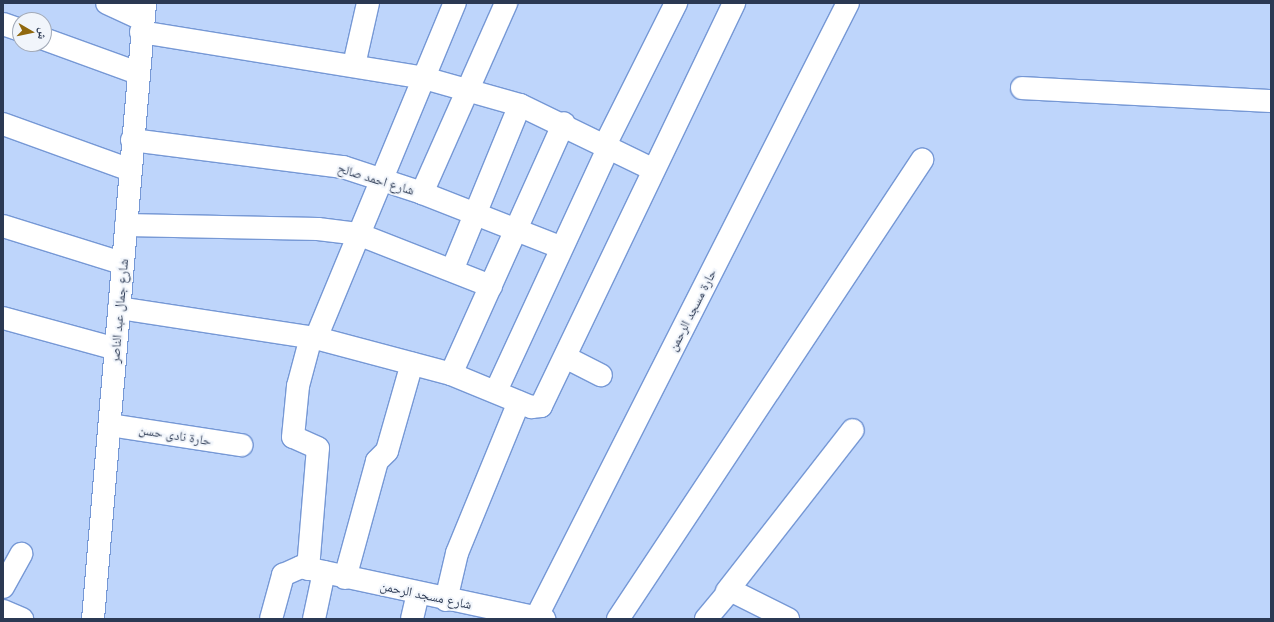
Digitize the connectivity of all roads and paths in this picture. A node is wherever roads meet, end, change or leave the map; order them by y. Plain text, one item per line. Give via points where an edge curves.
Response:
1 (107, 3) edge
2 (368, 3) edge
3 (455, 3) edge
4 (506, 3) edge
5 (676, 3) edge
6 (734, 3) edge
7 (848, 3) edge
8 (143, 18) edge
9 (52, 42) edge
10 (354, 65) junction
11 (138, 73) junction
12 (424, 78) junction
13 (1022, 88) dead end
14 (466, 90) junction
15 (1271, 102) edge
16 (520, 105) junction
17 (3, 124) edge
18 (564, 124) junction
19 (132, 140) junction
20 (607, 146) junction
21 (922, 160) dead end
22 (652, 169) junction
23 (130, 170) junction
24 (383, 179) junction
25 (422, 193) junction
26 (475, 214) junction
27 (126, 225) junction
28 (3, 226) edge
29 (515, 230) junction
30 (358, 234) junction
31 (562, 248) junction
32 (122, 263) junction
33 (453, 268) junction
34 (491, 286) junction
35 (119, 308) junction
36 (3, 318) edge
37 (313, 338) junction
38 (116, 349) junction
39 (567, 358) junction
40 (412, 363) junction
41 (452, 374) junction
42 (601, 375) dead end
43 (496, 391) junction
44 (519, 402) junction
45 (110, 425) junction
46 (852, 430) dead end
47 (241, 445) dead end
48 (21, 554) dead end
49 (316, 570) junction
50 (345, 578) junction
51 (3, 587) edge
52 (728, 591) junction
53 (418, 594) junction
54 (458, 608) edge
55 (3, 611) edge
56 (763, 613) edge
57 (541, 618) edge
58 (22, 619) edge
59 (93, 619) edge
60 (271, 619) edge
61 (314, 619) edge
62 (412, 619) edge
63 (618, 619) edge
64 (706, 619) edge
65 (788, 619) edge

1 - 8 street
2 - 10 street
3 - 12 street
4 - 14 street
5 - 20 street
6 - 22 street
7 - 57 street, حارة مسجد الرحمن
8 - 10 street
8 - 11 street, شارع جمال عبد الناصر
9 - 11 street
10 - 12 street
11 - 19 street, شارع جمال عبد الناصر
12 - 14 street
12 - 24 street
13 - 15 street
14 - 16 street
14 - 25 street
16 - 18 street
16 - 26 street
17 - 23 street
18 - 20 street
18 - 29 street
19 - 23 street, شارع جمال عبد الناصر
19 - 24 street, شارع احمد صالح via 343,167
20 - 22 street
20 - 31 street
21 - 63 street
22 - 39 street
23 - 27 street, شارع جمال عبد الناصر
24 - 25 street, شارع احمد صالح
24 - 30 street
25 - 26 street, شارع احمد صالح
26 - 29 street, شارع احمد صالح
26 - 33 street
27 - 30 street via 318,229
27 - 32 street, شارع جمال عبد الناصر
28 - 32 street
29 - 31 street, شارع احمد صالح
29 - 34 street
30 - 33 street
30 - 37 street
31 - 43 street
32 - 35 street, شارع جمال عبد الناصر
33 - 34 street
34 - 41 street
35 - 37 street
35 - 38 street, شارع جمال عبد الناصر
36 - 38 street
37 - 40 street
37 - 49 street via 298,386 293,437 318,448
38 - 45 street, شارع جمال عبد الناصر
39 - 42 street
39 - 44 street via 541,406 531,407
40 - 41 street
40 - 50 street via 387,451 376,461
41 - 43 street
43 - 44 street
44 - 54 street via 457,553
45 - 47 street, حارة نادى حسن
45 - 59 street, شارع جمال عبد الناصر
46 - 52 street
48 - 51 street
49 - 50 street, شارع مسجد الرحمن
49 - 60 street via 294,567 283,575
49 - 61 street
50 - 53 street, شارع مسجد الرحمن
52 - 56 street
52 - 64 street
53 - 54 street, شارع مسجد الرحمن
53 - 62 street
54 - 57 street, شارع مسجد الرحمن
55 - 58 street
56 - 65 street

